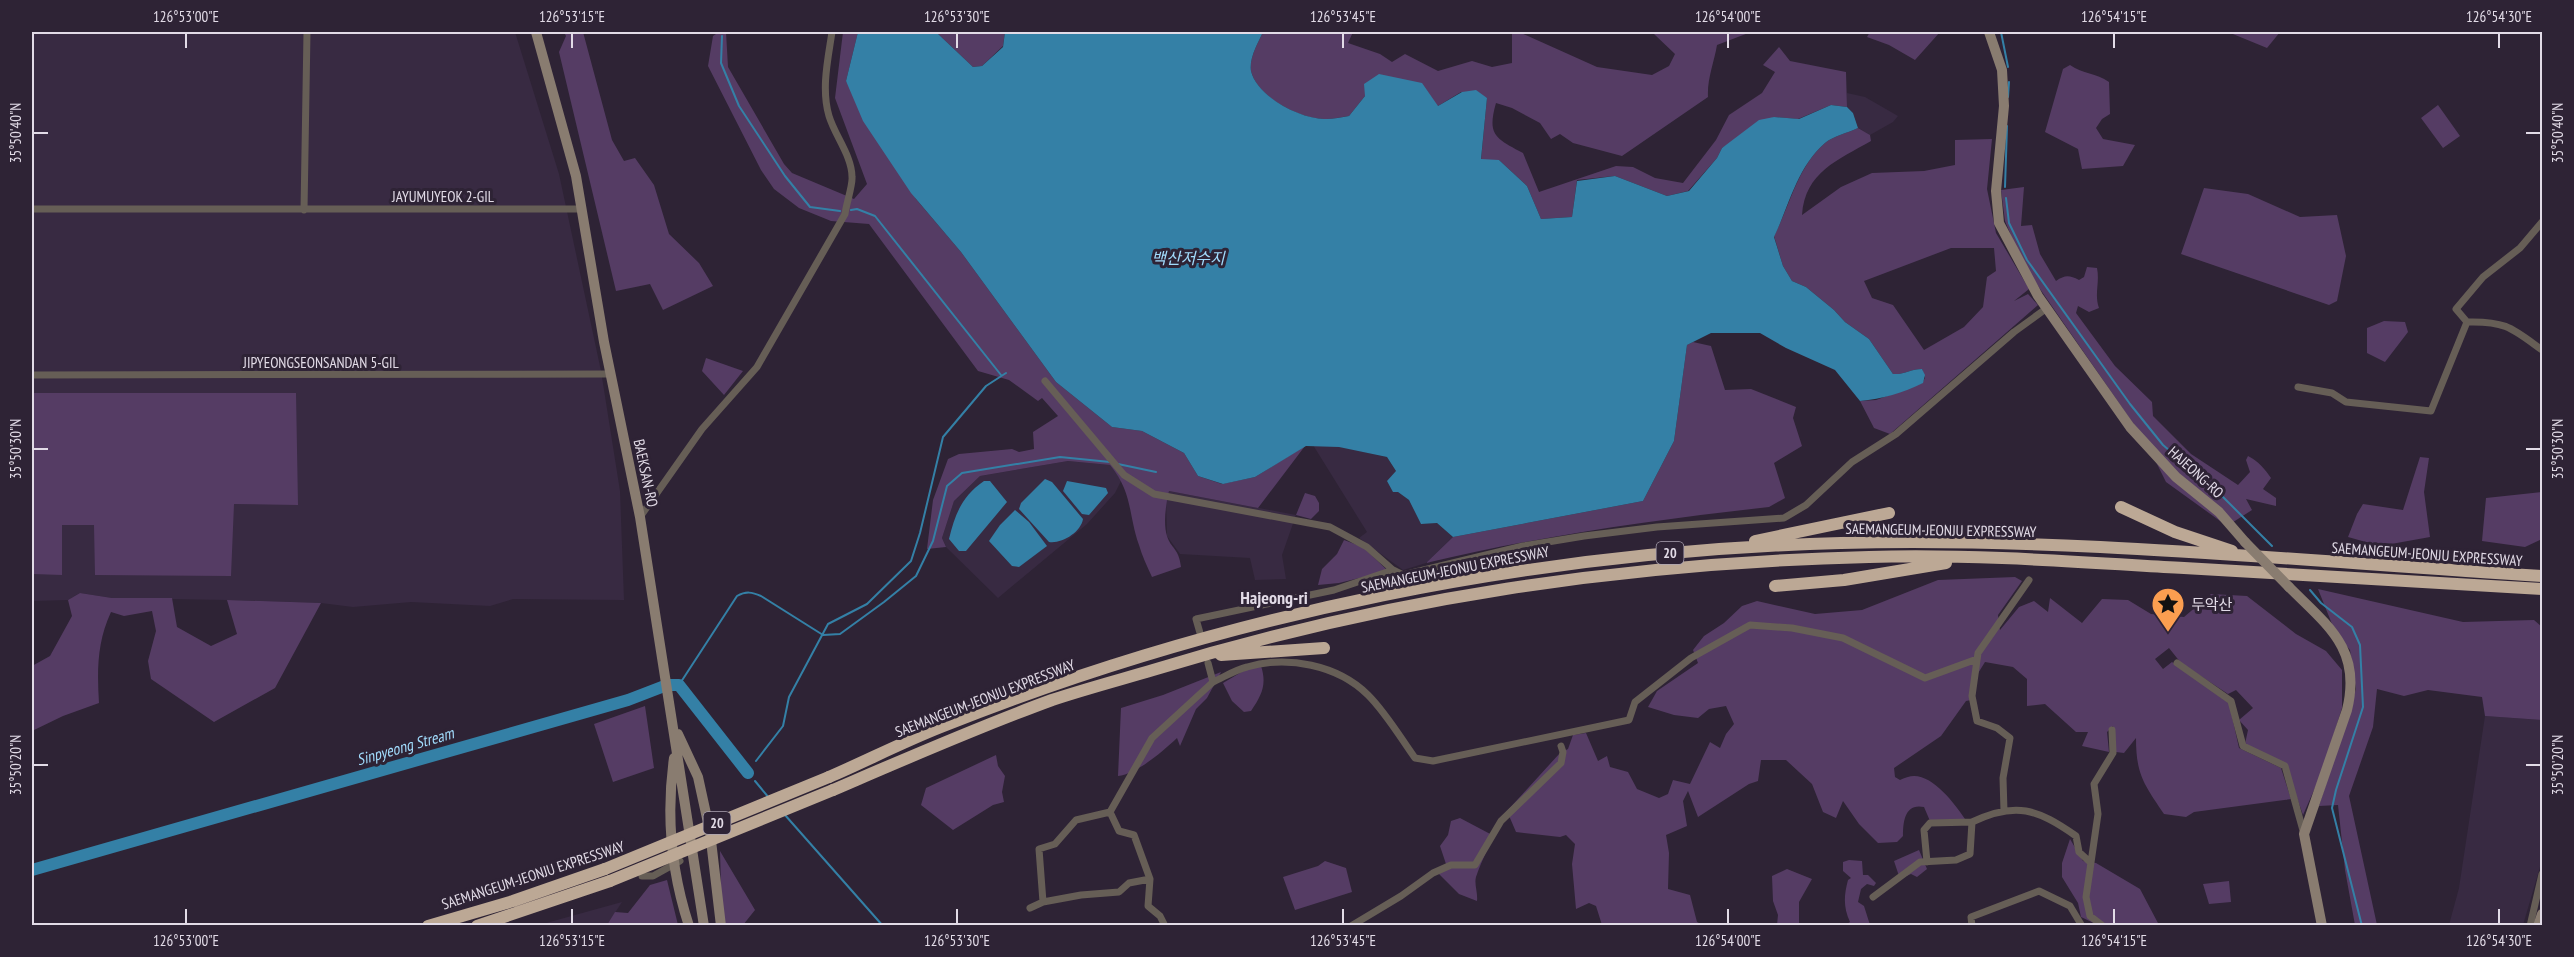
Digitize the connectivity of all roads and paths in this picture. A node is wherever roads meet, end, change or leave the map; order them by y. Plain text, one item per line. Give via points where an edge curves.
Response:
1 (307, 32) edge
2 (536, 32) edge
3 (832, 32) edge
4 (1989, 32) edge
5 (32, 209) edge
6 (582, 209) junction
7 (304, 210) junction
8 (2542, 222) edge
9 (2047, 308) junction
10 (2467, 322) junction
11 (2542, 350) edge
12 (610, 374) junction
13 (32, 375) edge
14 (1045, 381) dead end
15 (2298, 387) dead end
16 (2121, 507) dead end
17 (1889, 513) dead end
18 (640, 517) junction
19 (1713, 550) junction
20 (2253, 558) junction
21 (2018, 559) junction
22 (1393, 570) junction
23 (2542, 576) edge
24 (2029, 580) dead end
25 (1775, 586) dead end
26 (2542, 590) edge
27 (1200, 633) dead end
28 (1324, 648) dead end
29 (1187, 659) junction
30 (1977, 659) junction
31 (1208, 663) dead end
32 (2177, 663) dead end
33 (1213, 682) junction
34 (672, 723) junction
35 (2112, 729) dead end
36 (676, 746) junction
37 (1561, 746) dead end
38 (831, 784) junction
39 (2004, 811) junction
40 (1110, 812) junction
41 (1972, 822) junction
42 (2304, 834) junction
43 (1927, 862) junction
44 (2090, 862) junction
45 (677, 863) junction
46 (2542, 874) edge
47 (607, 875) junction
48 (642, 876) dead end
49 (1150, 879) junction
50 (1873, 897) dead end
51 (1043, 902) junction
52 (1030, 908) dead end
53 (2542, 914) edge
54 (428, 926) edge
55 (477, 926) edge
56 (689, 926) edge
57 (704, 926) edge
58 (720, 926) edge
59 (1165, 926) edge
60 (1351, 926) edge
61 (1972, 926) edge
62 (2082, 926) edge
63 (2103, 926) edge
64 (2322, 926) edge
65 (2530, 926) edge
66 (2538, 926) edge

1 - 7 street
2 - 6 main road, BAEKSAN-RO
3 - 18 street via 825,80 829,115 853,179 845,214 757,367 702,429
4 - 9 main road, HAJEONG-RO via 2002,70 2004,106 1996,191 1999,223
5 - 7 street, JAYUMUYEOK 2-GIL
6 - 7 street, JAYUMUYEOK 2-GIL
6 - 12 main road, BAEKSAN-RO
8 - 10 street via 2520,248 2483,277 2456,309
9 - 22 street via 1896,434 1852,462 1806,505 1784,518 1584,536 1523,546 1403,575
9 - 42 main road, HAJEONG-RO, bridge via 2130,427 2176,477 2219,512 2341,641 2348,656 2352,691
10 - 11 street via 2492,321 2509,326
10 - 15 street via 2431,411 2346,402 2332,393
12 - 13 street, JIPYEONGSEONSANDAN 5-GIL
12 - 18 main road, BAEKSAN-RO
14 - 22 street via 1124,475 1154,494 1330,527 1366,547
16 - 20 highway via 2175,532
17 - 19 highway
18 - 34 main road, BAEKSAN-RO
19 - 20 highway, SAEMANGEUM-JEONJU EXPRESSWAY / 20 via 1841,543 1982,543
19 - 38 highway, SAEMANGEUM-JEONJU EXPRESSWAY / 20 via 1605,559 1488,576 1220,634 1073,679 940,727
20 - 23 highway, SAEMANGEUM-JEONJU EXPRESSWAY / 20
21 - 25 highway via 1934,564
21 - 26 highway, SAEMANGEUM-JEONJU EXPRESSWAY / 20
21 - 29 highway, SAEMANGEUM-JEONJU EXPRESSWAY / 20 via 1816,559 1587,576 1399,606
22 - 27 street via 1334,590 1196,619
24 - 30 street
28 - 29 highway
29 - 38 highway, SAEMANGEUM-JEONJU EXPRESSWAY / 20 via 1055,699
30 - 33 street via 1925,678 1843,638 1750,625 1691,658 1635,702 1629,720 1433,761 1415,758 1368,695 1345,676 1323,668 1266,663 1245,667
30 - 39 street via 1972,696 1977,721 2010,738 2003,778
31 - 33 street
32 - 42 street via 2231,701 2243,746 2284,766
33 - 40 street via 1152,738
34 - 36 main road, BAEKSAN-RO
34 - 58 main road via 698,777
35 - 44 street via 2113,753 2094,784 2098,814
36 - 45 main road via 669,804
36 - 57 main road, BAEKSAN-RO
37 - 60 street via 1561,763 1501,821 1475,864 1451,865 1433,873
38 - 47 highway, SAEMANGEUM-JEONJU EXPRESSWAY / 20, bridge
39 - 41 street
39 - 44 street via 2042,814 2076,836 2079,852
40 - 49 street via 1119,831 1134,835
40 - 51 street via 1076,820 1055,844 1039,849
41 - 43 street via 1970,854 1956,860
41 - 43 street via 1930,824 1924,830
42 - 64 main road
43 - 50 street via 1920,862
44 - 63 street via 2086,897 2090,916
45 - 48 street via 653,876
45 - 56 main road via 677,881
46 - 65 street
47 - 54 highway, SAEMANGEUM-JEONJU EXPRESSWAY / 20
47 - 55 highway, SAEMANGEUM-JEONJU EXPRESSWAY / 20
49 - 51 street via 1129,883 1119,892
49 - 59 street via 1148,906
51 - 52 street
53 - 66 main road
61 - 62 street via 1971,917 2039,891 2070,906

